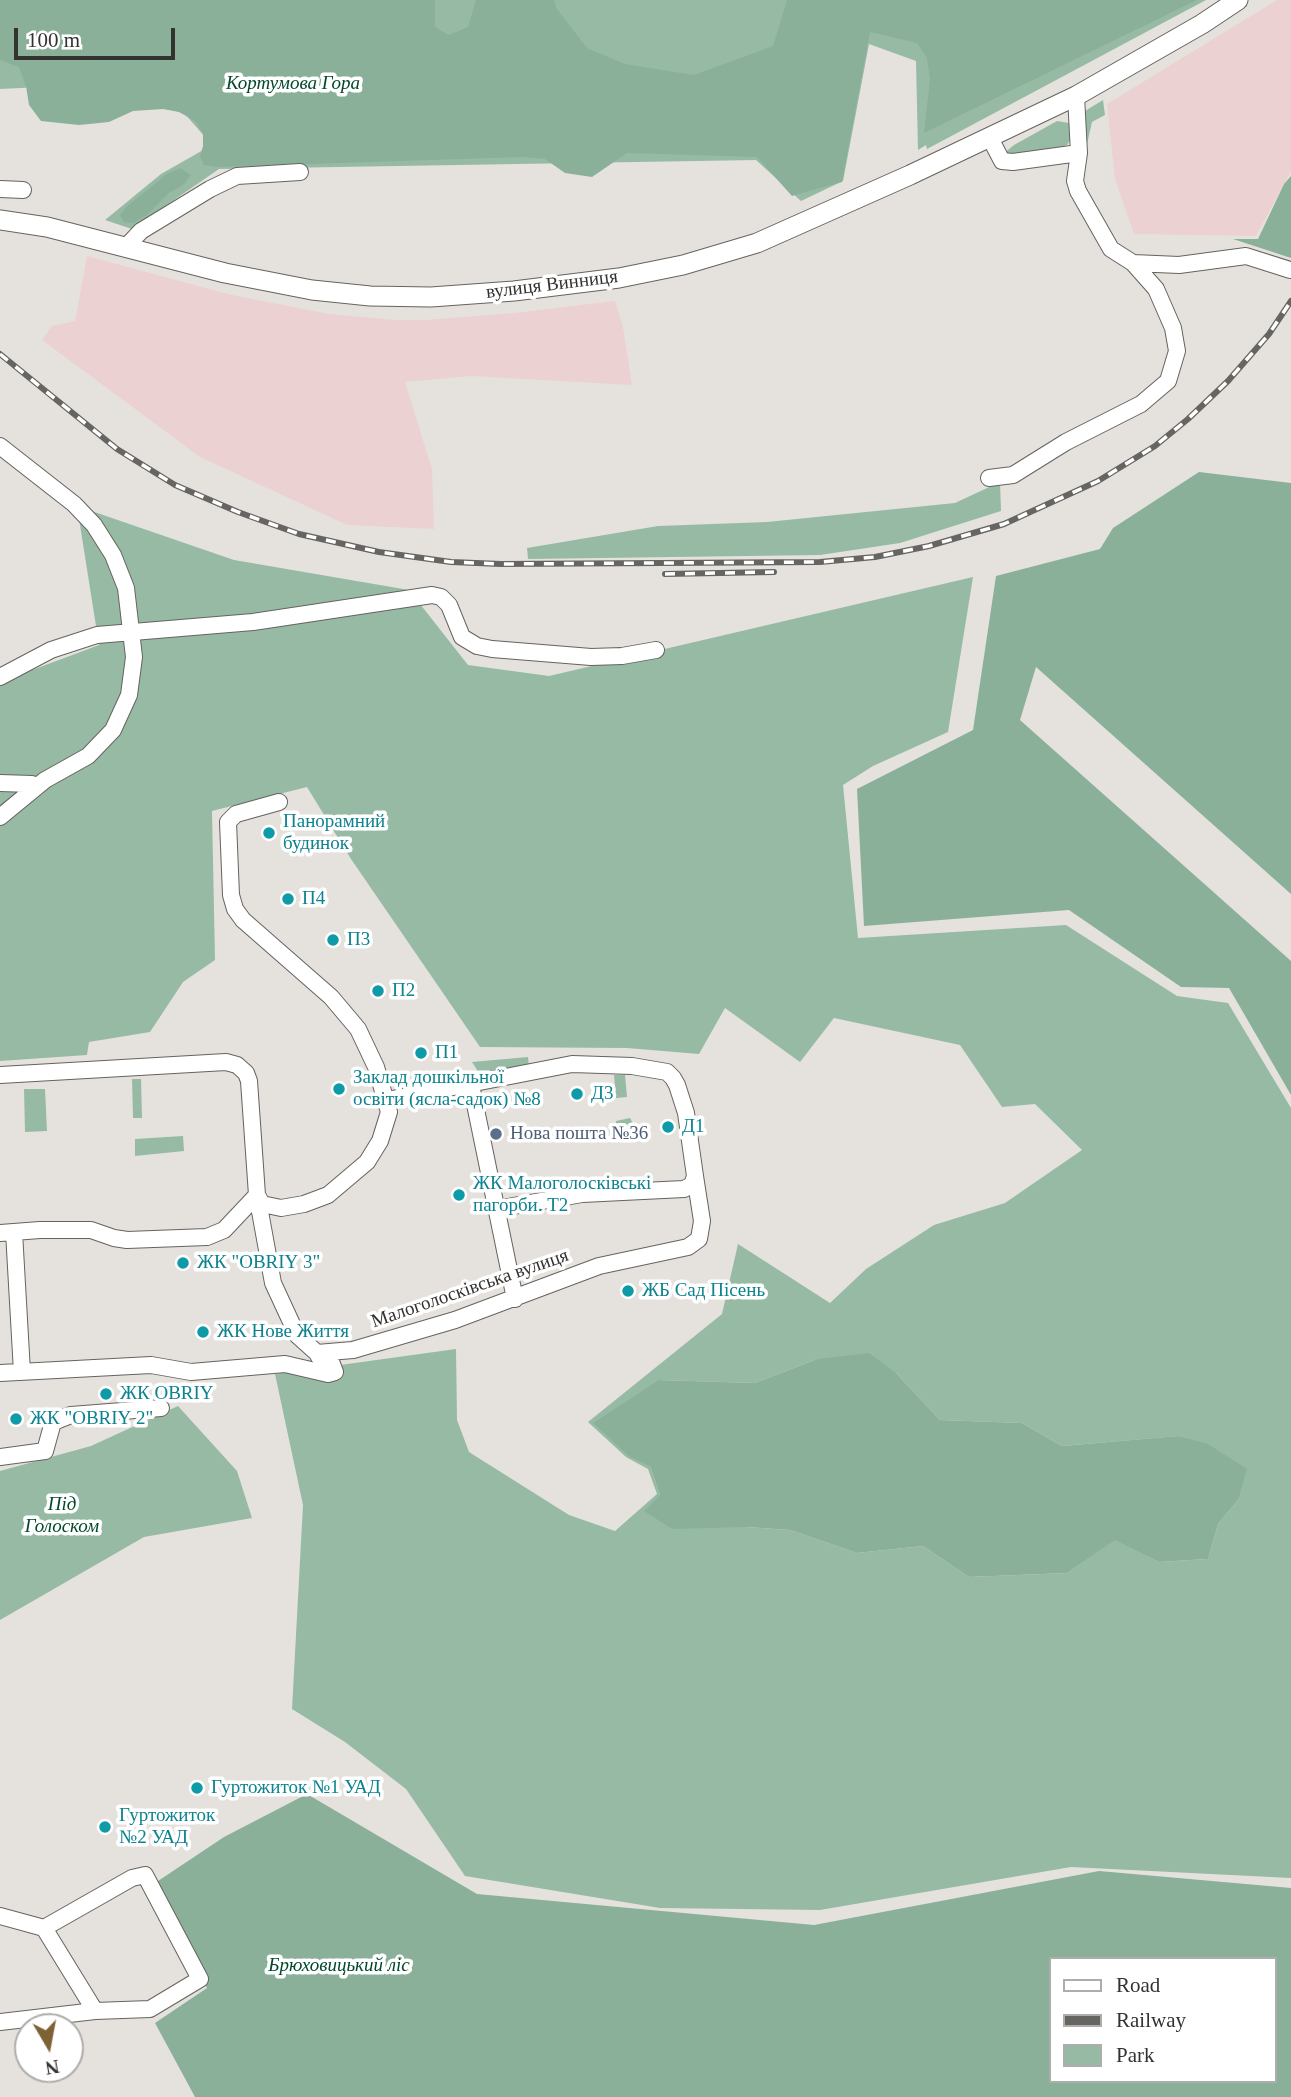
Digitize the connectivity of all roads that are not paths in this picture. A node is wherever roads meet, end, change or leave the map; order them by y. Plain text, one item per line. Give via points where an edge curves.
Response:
1 (1238, 0) edge
2 (1076, 96) junction
3 (990, 138) junction
4 (1079, 153) junction
5 (300, 172) dead end
6 (0, 189) edge
7 (23, 190) dead end
8 (0, 220) edge
9 (125, 248) junction
10 (1133, 263) junction
11 (1290, 270) edge
12 (0, 446) edge
13 (989, 478) dead end
14 (131, 633) junction
15 (656, 650) dead end
16 (0, 677) edge
17 (0, 783) edge
18 (36, 787) junction
19 (279, 802) dead end
20 (0, 817) edge
21 (0, 1075) edge
22 (471, 1085) junction
23 (387, 1100) junction
24 (695, 1176) junction
25 (257, 1195) junction
26 (496, 1209) junction
27 (7, 1232) edge
28 (514, 1299) junction
29 (317, 1353) junction
30 (22, 1372) junction
31 (0, 1373) edge
32 (161, 1408) dead end
33 (0, 1457) edge
34 (0, 1916) edge
35 (44, 1928) junction
36 (95, 2011) junction
37 (0, 2022) edge

1 - 2 main road, вулиця Винниця
2 - 3 main road, вулиця Винниця
2 - 4 street
3 - 4 street via 1002,161
3 - 9 main road, вулиця Винниця via 757,243 619,278 431,297 346,293 225,273
4 - 10 street via 1078,191 1111,249
5 - 9 street via 237,176 141,231
6 - 7 street
8 - 9 main road, вулиця Винниця
10 - 11 street via 1179,265 1246,256
10 - 13 street via 1156,289 1173,328 1177,351 1168,382 1140,404 1013,475
12 - 14 street via 94,525 126,588
14 - 15 street via 253,622 432,595 449,605 462,637 477,646 591,657
14 - 16 street via 71,642
14 - 18 street via 132,683 113,730 88,756
17 - 18 street
18 - 20 street
19 - 23 street via 236,814 228,822 235,909 331,997 358,1029
21 - 25 street via 237,1065 249,1081
22 - 23 street, Малоголосківська вулиця
22 - 24 street, Малоголосківська вулиця via 572,1065 667,1072 677,1085 686,1113
22 - 26 street
23 - 25 street via 389,1112 380,1141 367,1162 328,1195 281,1208 262,1204
24 - 26 street via 692,1185 684,1188 582,1194
24 - 28 street, Малоголосківська вулиця via 702,1221 699,1239 688,1247 599,1266
25 - 27 street via 224,1230 207,1237 120,1240 91,1230
25 - 29 street via 273,1283 297,1335
26 - 28 street
27 - 30 street
28 - 29 street, Малоголосківська вулиця via 387,1341
29 - 30 street via 335,1372 285,1364 191,1372 151,1365
30 - 31 street
32 - 33 street via 71,1415 53,1422 45,1451
34 - 35 street
35 - 36 street
35 - 36 street via 145,1875 200,1979 150,2009
36 - 37 street

